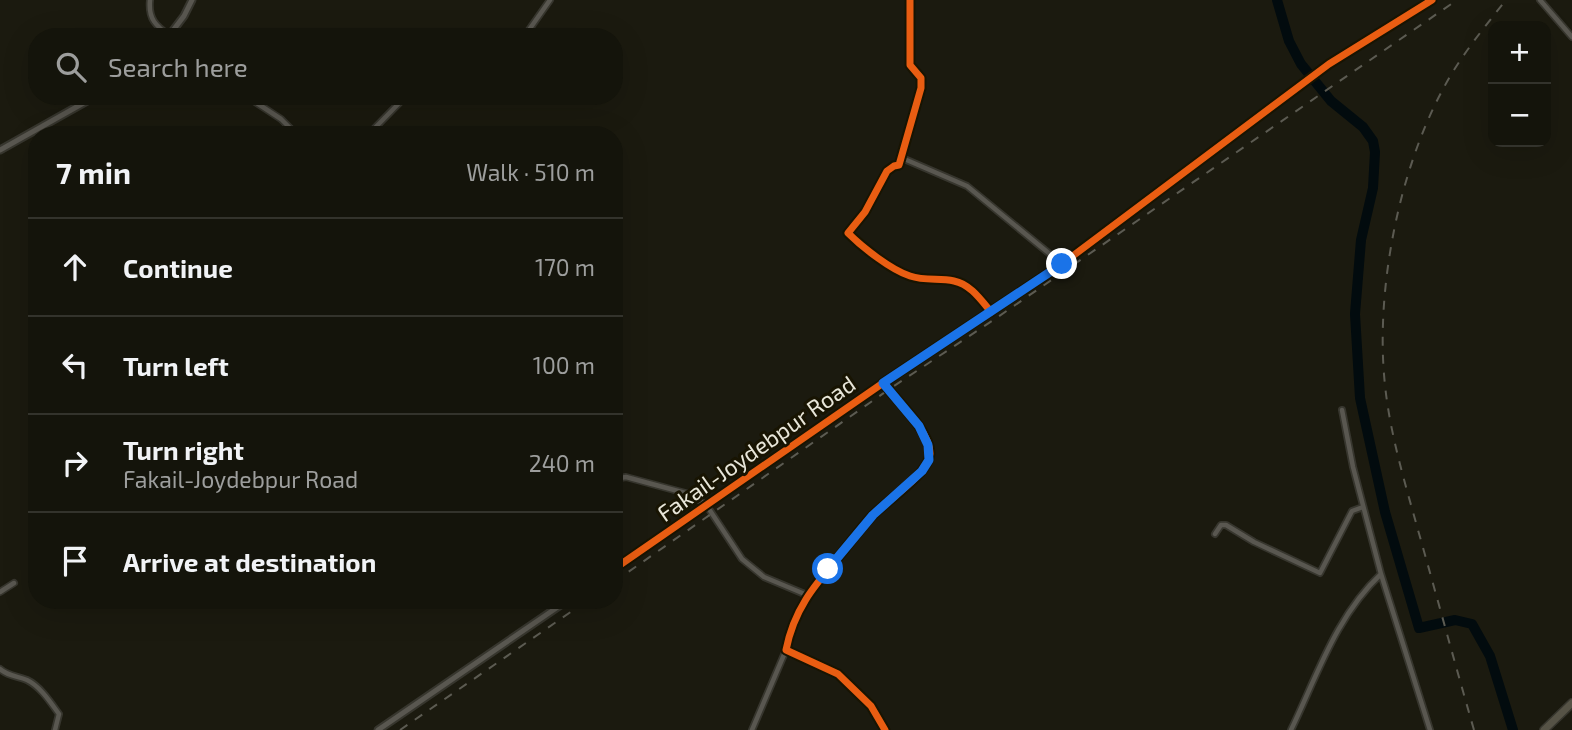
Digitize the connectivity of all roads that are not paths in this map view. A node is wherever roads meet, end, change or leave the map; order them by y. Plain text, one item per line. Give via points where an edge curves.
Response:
1 (150, 0) edge
2 (192, 0) edge
3 (550, 0) edge
4 (910, 0) edge
5 (1432, 0) edge
6 (1540, 0) edge
7 (160, 28) edge
8 (175, 28) edge
9 (530, 28) edge
10 (1572, 37) edge
11 (80, 105) edge
12 (260, 105) edge
13 (397, 105) edge
14 (43, 126) edge
15 (288, 126) edge
16 (377, 126) edge
17 (28, 134) edge
18 (0, 150) edge
19 (902, 158) junction
20 (1062, 264) junction
21 (991, 312) junction
22 (883, 383) junction
23 (1342, 410) dead end
24 (623, 478) edge
25 (707, 506) junction
26 (1363, 507) junction
27 (1215, 534) dead end
28 (623, 563) edge
29 (1381, 574) junction
30 (14, 583) dead end
31 (0, 592) edge
32 (807, 595) junction
33 (555, 609) edge
34 (786, 650) junction
35 (0, 669) edge
36 (1572, 703) edge
37 (55, 730) edge
38 (378, 730) edge
39 (752, 730) edge
40 (886, 730) edge
41 (1291, 730) edge
42 (1430, 730) edge
43 (1544, 730) edge

1 - 7 street via 149,15
2 - 8 street
3 - 9 street
4 - 19 street via 910,65 921,78 921,88
5 - 20 street, Fakail-Joydebpur Road via 1328,64
6 - 10 street
11 - 14 street
12 - 15 street
13 - 16 street
17 - 18 street
19 - 20 street via 967,186
19 - 21 street via 887,172 848,233 898,271 962,284
20 - 21 street, Fakail-Joydebpur Road
21 - 22 street, Fakail-Joydebpur Road
22 - 25 street, Fakail-Joydebpur Road
22 - 32 street via 919,426 929,460 873,515
23 - 26 street
24 - 25 street via 689,494
25 - 28 street, Fakail-Joydebpur Road
25 - 32 street via 742,559 764,577
26 - 27 street via 1352,512 1320,573 1226,525
26 - 29 street
29 - 41 street via 1345,617
29 - 42 street
30 - 31 street
32 - 34 street
33 - 38 street
34 - 39 street
34 - 40 street via 838,674 871,706
35 - 37 street via 36,687 59,714
36 - 43 main road

